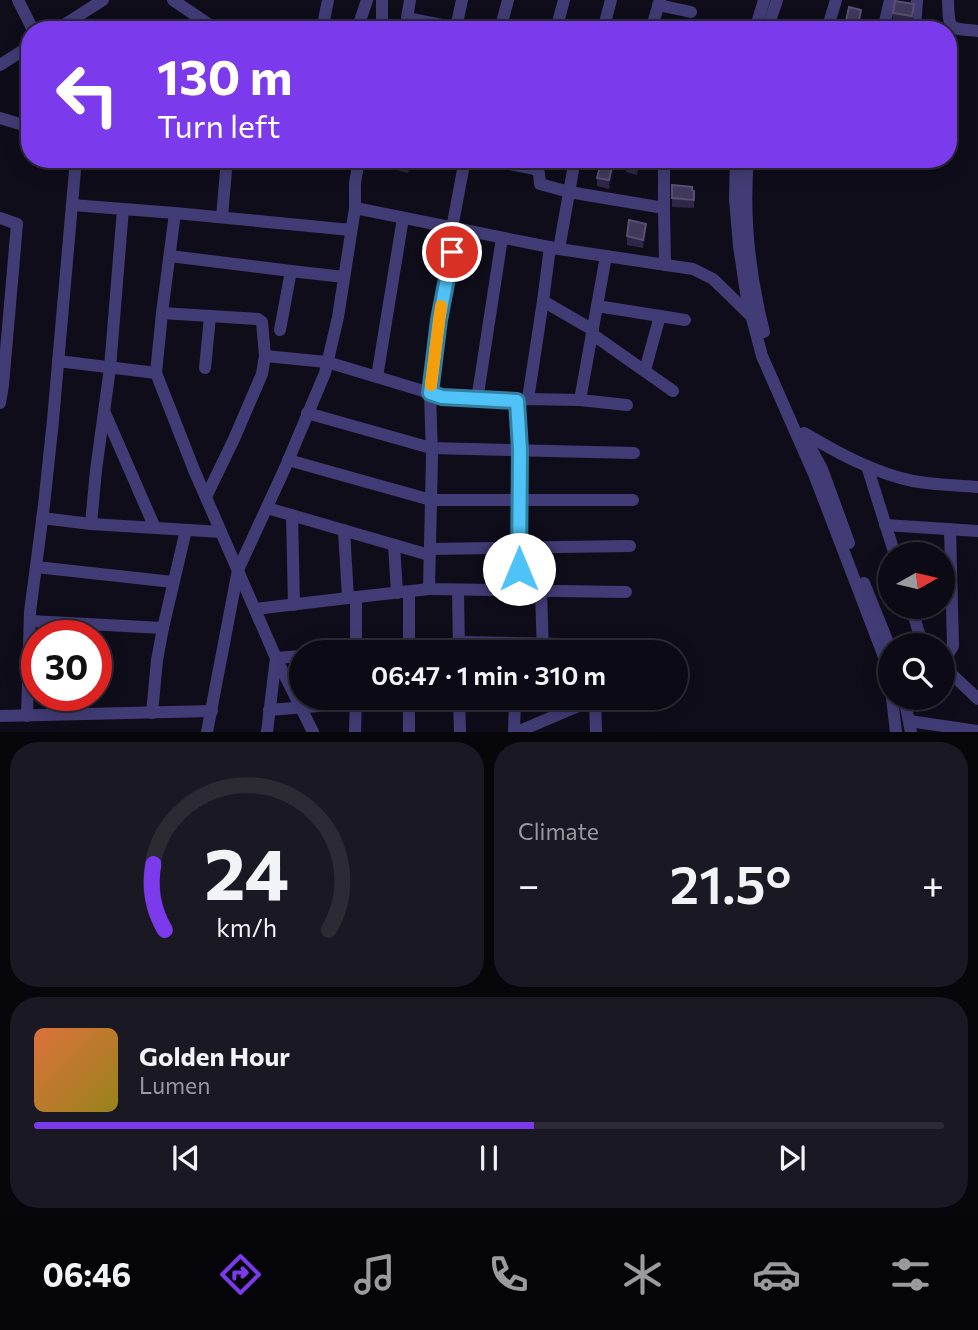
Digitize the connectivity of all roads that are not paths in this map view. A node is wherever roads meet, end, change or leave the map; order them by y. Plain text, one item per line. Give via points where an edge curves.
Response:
1 (18, 0) edge
2 (103, 0) edge
3 (173, 0) edge
4 (328, 0) edge
5 (367, 0) edge
6 (382, 0) edge
7 (410, 0) edge
8 (463, 0) edge
9 (508, 0) edge
10 (564, 0) edge
11 (611, 0) edge
12 (764, 0) edge
13 (777, 0) edge
14 (835, 0) edge
15 (890, 0) edge
16 (917, 0) edge
17 (948, 0) edge
18 (659, 3) edge
19 (691, 12) dead end
20 (28, 21) edge
21 (71, 21) edge
22 (204, 21) edge
23 (324, 21) edge
24 (360, 21) edge
25 (382, 21) edge
26 (422, 21) edge
27 (462, 21) edge
28 (502, 21) edge
29 (558, 21) edge
30 (605, 21) edge
31 (654, 21) edge
32 (758, 21) edge
33 (770, 21) edge
34 (829, 21) edge
35 (886, 21) edge
36 (916, 21) edge
37 (948, 21) edge
38 (957, 29) edge
39 (978, 31) edge
40 (21, 52) edge
41 (0, 65) edge
42 (0, 118) edge
43 (21, 124) edge
44 (75, 168) edge
45 (226, 168) edge
46 (357, 168) edge
47 (464, 168) edge
48 (530, 168) edge
49 (573, 168) edge
50 (664, 168) edge
51 (736, 168) edge
52 (747, 168) edge
53 (569, 192) junction
54 (72, 205) junction
55 (123, 208) junction
56 (355, 208) junction
57 (664, 208) junction
58 (175, 213) junction
59 (222, 217) junction
60 (0, 218) edge
61 (403, 218) junction
62 (454, 228) junction
63 (351, 230) junction
64 (502, 238) junction
65 (554, 248) junction
66 (170, 256) junction
67 (606, 256) junction
68 (665, 265) junction
69 (291, 271) junction
70 (344, 277) junction
71 (543, 301) junction
72 (597, 306) junction
73 (5, 308) edge
74 (162, 313) junction
75 (660, 316) junction
76 (755, 316) junction
77 (210, 317) junction
78 (685, 320) dead end
79 (280, 330) dead end
80 (593, 332) junction
81 (265, 356) junction
82 (58, 361) junction
83 (327, 362) junction
84 (110, 368) junction
85 (205, 368) dead end
86 (645, 370) junction
87 (156, 373) junction
88 (377, 377) junction
89 (673, 391) dead end
90 (430, 393) junction
91 (477, 400) junction
92 (523, 400) junction
93 (580, 400) junction
94 (0, 403) edge
95 (627, 405) dead end
96 (104, 411) junction
97 (307, 413) junction
98 (800, 434) junction
99 (431, 448) junction
100 (520, 450) junction
101 (634, 453) dead end
102 (288, 460) junction
103 (867, 466) junction
104 (978, 487) edge
105 (206, 497) junction
106 (431, 500) junction
107 (520, 500) junction
108 (633, 500) dead end
109 (267, 508) junction
110 (292, 515) junction
111 (42, 518) junction
112 (91, 524) junction
113 (886, 525) junction
114 (155, 528) junction
115 (950, 529) junction
116 (186, 530) junction
117 (344, 530) junction
118 (978, 531) edge
119 (221, 532) junction
120 (891, 542) edge
121 (394, 545) junction
122 (630, 546) dead end
123 (519, 548) junction
124 (430, 552) junction
125 (36, 567) junction
126 (238, 570) junction
127 (173, 582) junction
128 (429, 589) junction
129 (458, 590) junction
130 (520, 590) junction
131 (541, 591) junction
132 (403, 592) junction
133 (626, 592) dead end
134 (352, 598) junction
135 (294, 605) junction
136 (255, 609) junction
137 (30, 620) edge
138 (112, 625) edge
139 (163, 628) junction
140 (885, 633) edge
141 (953, 633) edge
142 (351, 640) edge
143 (408, 640) edge
144 (459, 640) edge
145 (543, 640) edge
146 (878, 641) edge
147 (289, 657) edge
148 (276, 658) junction
149 (955, 676) edge
150 (289, 685) edge
151 (978, 699) edge
152 (289, 708) edge
153 (212, 710) junction
154 (269, 710) junction
155 (302, 710) edge
156 (356, 710) edge
157 (409, 710) edge
158 (459, 710) edge
159 (516, 710) edge
160 (575, 710) edge
161 (595, 710) edge
162 (893, 710) edge
163 (27, 711) edge
164 (152, 713) junction
165 (0, 716) edge
166 (27, 716) junction
167 (546, 726) edge
168 (910, 726) edge
169 (978, 730) edge
170 (207, 732) edge
171 (267, 732) edge
172 (313, 732) edge
173 (355, 732) edge
174 (409, 732) edge
175 (460, 732) edge
176 (515, 732) edge
177 (596, 732) edge
178 (896, 732) edge

1 - 20 street
2 - 21 street
3 - 22 street
4 - 23 street
5 - 24 street
6 - 25 street
7 - 26 street via 407,18
8 - 27 street
9 - 28 street
10 - 29 street
11 - 30 street
12 - 32 street
13 - 33 street
14 - 34 street
15 - 35 street
16 - 36 street
17 - 37 street
18 - 19 street
18 - 31 street
38 - 39 street
40 - 41 street
42 - 43 street
44 - 54 street
45 - 59 street
46 - 56 street
47 - 62 street
48 - 53 street via 539,173 540,184
49 - 53 street
50 - 57 street
51 - 76 street via 739,246
52 - 76 street
53 - 57 street
53 - 65 street
54 - 55 street
54 - 82 street
55 - 58 street
55 - 84 street
56 - 61 street
56 - 63 street
57 - 68 street
58 - 59 street
58 - 66 street
59 - 63 street
60 - 73 street via 17,224
61 - 62 street
61 - 88 street
62 - 64 street
62 - 90 street
63 - 70 street
64 - 65 street
64 - 91 street
65 - 67 street
65 - 71 street
66 - 69 street
66 - 74 street
67 - 68 street
67 - 72 street
68 - 76 street via 693,269 713,279
69 - 70 street
69 - 79 street
70 - 83 street
71 - 80 street
71 - 92 street
72 - 75 street
72 - 80 street
73 - 94 street
74 - 77 street
74 - 87 street
75 - 78 street
75 - 86 street
76 - 98 street via 762,356
77 - 81 street via 258,319
77 - 85 street
80 - 86 street
80 - 93 street
81 - 83 street
81 - 105 street via 262,374
82 - 84 street
82 - 111 street
83 - 88 street
83 - 97 street
84 - 87 street
84 - 96 street
86 - 89 street
87 - 105 street
88 - 90 street
90 - 91 street
90 - 99 street
91 - 92 street
92 - 93 street
92 - 100 street
93 - 95 street
96 - 112 street
96 - 114 street
97 - 99 street
97 - 102 street
98 - 103 street
98 - 140 street via 822,469
98 - 146 street
99 - 100 street
99 - 106 street
100 - 101 street
100 - 107 street
102 - 106 street
102 - 109 street
103 - 104 street via 914,481
103 - 113 street
105 - 119 street
106 - 107 street
106 - 124 street
107 - 108 street
107 - 123 street
109 - 110 street
109 - 126 street
110 - 117 street
110 - 135 street
111 - 112 street
111 - 125 street
112 - 114 street
113 - 115 street
113 - 120 street
114 - 116 street
115 - 118 street
115 - 141 street
116 - 119 street
116 - 127 street
117 - 121 street
117 - 134 street
119 - 126 street
121 - 124 street
121 - 132 street
122 - 123 street
123 - 124 street
123 - 130 street
124 - 128 street
125 - 127 street
125 - 137 street
126 - 136 street
126 - 153 street
127 - 139 street
128 - 129 street
128 - 132 street
129 - 130 street
129 - 144 street
130 - 131 street
131 - 133 street
131 - 145 street
132 - 134 street
132 - 143 street
134 - 135 street
134 - 142 street
135 - 136 street
136 - 148 street
138 - 139 street
139 - 164 street
147 - 148 street
148 - 150 street
148 - 154 street
149 - 151 street
152 - 154 street
153 - 164 street
153 - 170 street
154 - 171 street
155 - 172 street
156 - 173 street
157 - 174 street
158 - 175 street
159 - 176 street
160 - 167 street
161 - 177 street
162 - 178 street
163 - 166 street
164 - 166 street
165 - 166 street
167 - 176 street
168 - 169 street

